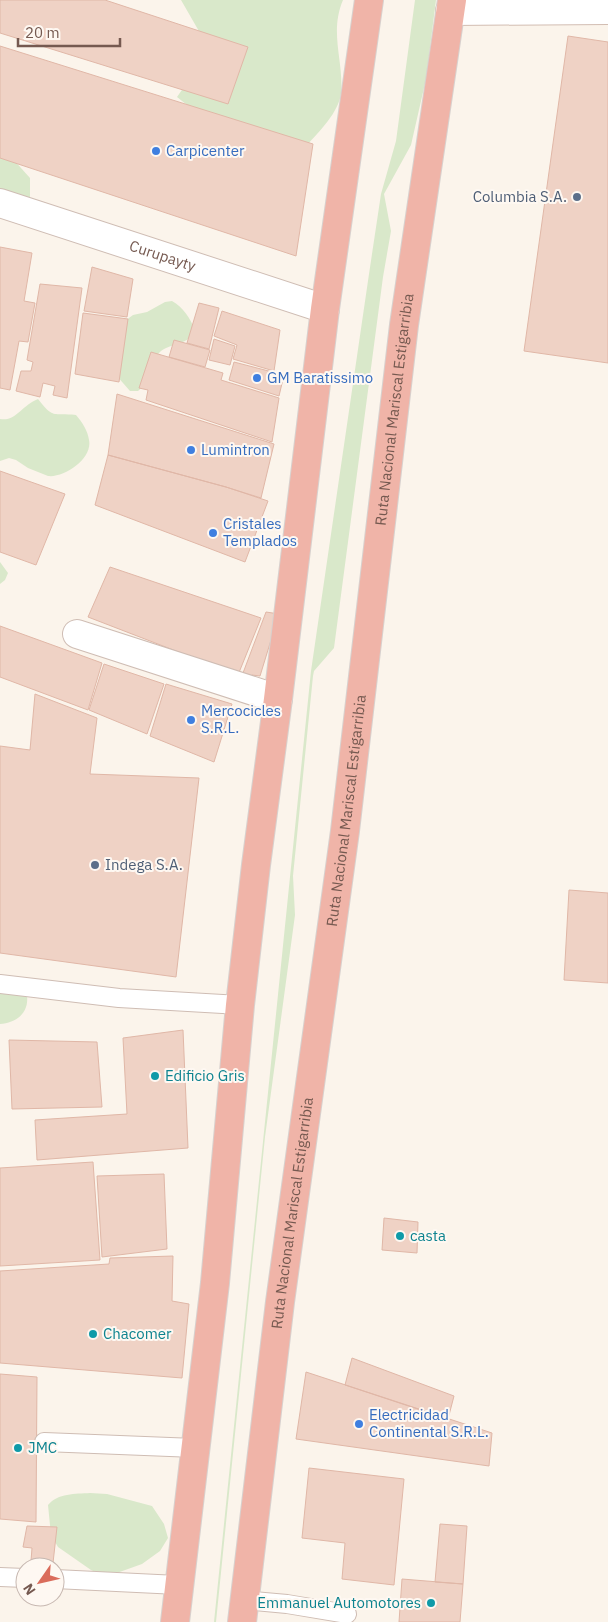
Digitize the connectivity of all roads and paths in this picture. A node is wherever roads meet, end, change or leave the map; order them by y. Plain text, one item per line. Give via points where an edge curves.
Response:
1 (370, 0) edge
2 (451, 6) edge
3 (608, 10) edge
4 (0, 203) edge
5 (325, 309) junction
6 (77, 634) dead end
7 (278, 698) junction
8 (0, 984) edge
9 (240, 1005) junction
10 (44, 1442) dead end
11 (195, 1448) junction
12 (0, 1576) edge
13 (15, 1577) edge
14 (65, 1579) edge
15 (178, 1585) junction
16 (243, 1611) edge
17 (347, 1614) dead end
18 (175, 1622) edge

1 - 5 highway
2 - 3 street
2 - 16 highway, Ruta Nacional Mariscal Estigarribia via 404,325 346,821 280,1302
4 - 5 street, Curupayty
5 - 7 highway
6 - 7 street
7 - 9 highway
8 - 9 lane via 119,998
9 - 11 highway
10 - 11 lane
11 - 15 highway
12 - 13 lane
14 - 15 lane
15 - 18 highway
16 - 17 lane via 287,1604

